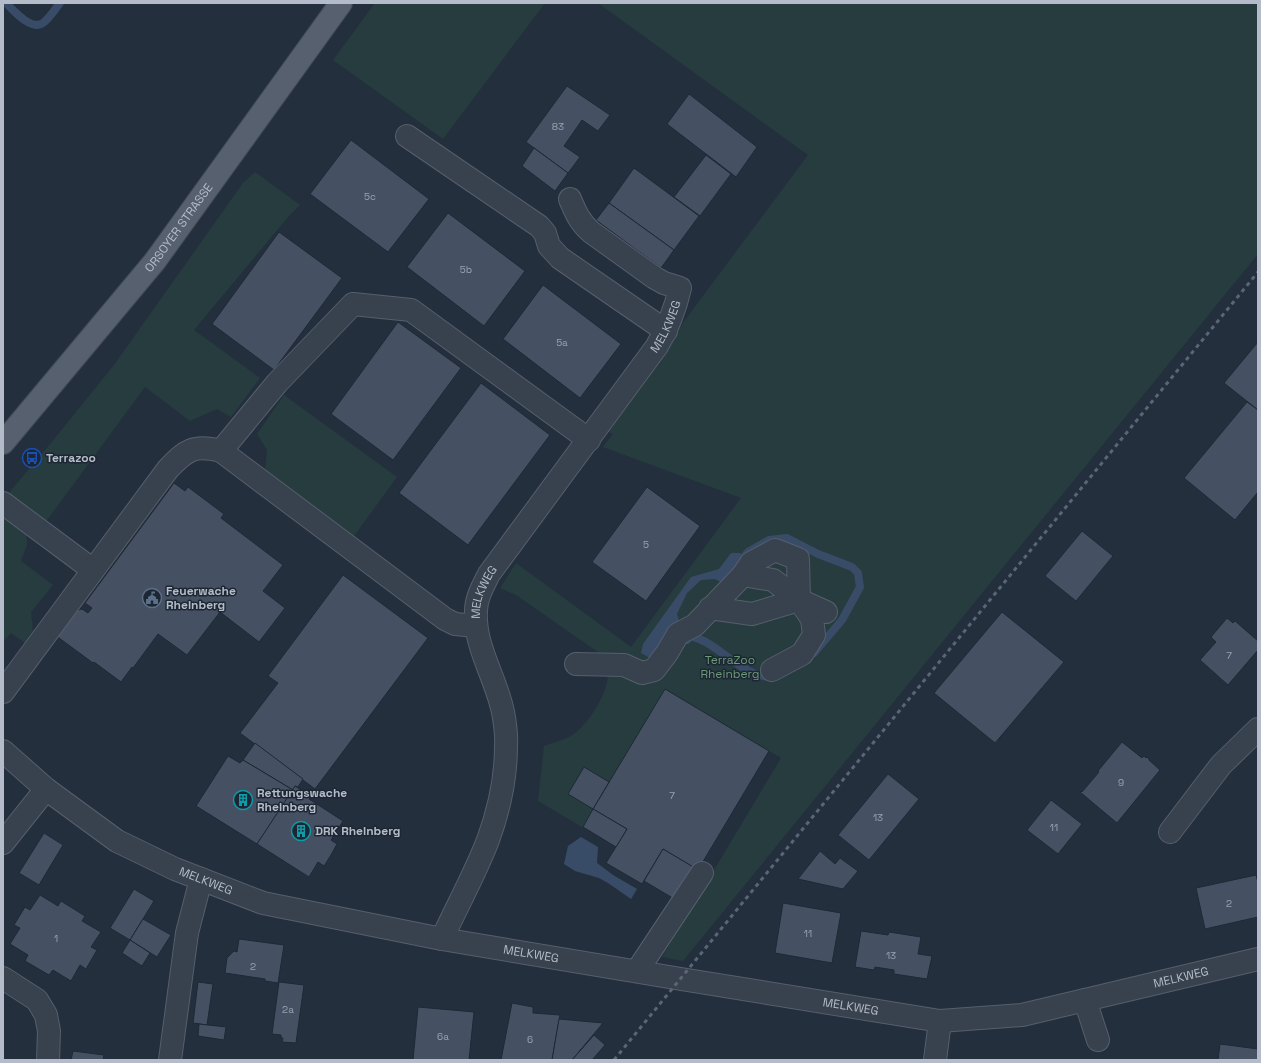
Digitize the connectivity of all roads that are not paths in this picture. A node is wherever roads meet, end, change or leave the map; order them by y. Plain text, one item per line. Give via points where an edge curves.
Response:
1 (341, 3) edge
2 (408, 136) dead end
3 (570, 199) dead end
4 (666, 331) junction
5 (589, 440) junction
6 (3, 443) edge
7 (221, 451) junction
8 (3, 503) edge
9 (93, 570) junction
10 (743, 575) junction
11 (799, 600) junction
12 (710, 608) junction
13 (826, 612) dead end
14 (476, 626) junction
15 (576, 664) dead end
16 (772, 670) dead end
17 (3, 692) edge
18 (1258, 729) edge
19 (3, 751) edge
20 (46, 789) junction
21 (1170, 832) dead end
22 (3, 843) edge
23 (702, 873) dead end
24 (201, 879) junction
25 (442, 939) junction
26 (1258, 959) edge
27 (637, 971) junction
28 (3, 978) edge
29 (1085, 1000) junction
30 (940, 1021) junction
31 (1098, 1040) dead end
32 (48, 1060) edge
33 (170, 1060) edge
34 (935, 1060) edge

1 - 6 main road, ORSOYER STRASSE via 155,261
2 - 4 street via 539,226 560,258
3 - 4 street, MELKWEG via 578,218 591,232 655,278 680,288 676,307
4 - 5 street, MELKWEG
5 - 7 street via 411,310 353,304 277,383
5 - 14 street, MELKWEG via 489,574 476,610
7 - 9 street via 208,448 192,449 180,456
7 - 14 street via 446,619 455,624
8 - 9 street
9 - 17 street
10 - 11 street via 774,580
10 - 11 street via 751,563 775,550 798,558
10 - 12 street
11 - 12 street via 752,614
11 - 13 street
11 - 16 street via 812,619 814,635 802,654
12 - 15 street via 695,625 678,634 654,670 642,673 624,665
14 - 25 street, MELKWEG via 502,704 507,744 505,774 488,840
18 - 21 street via 1221,764
19 - 20 street, MELKWEG
20 - 22 street
20 - 24 street, MELKWEG via 117,841
23 - 27 street
24 - 25 street, MELKWEG via 263,903
24 - 33 street via 187,933
25 - 27 street, MELKWEG
26 - 29 street, MELKWEG
27 - 30 street, MELKWEG
28 - 32 street via 37,1000 46,1015 50,1031
29 - 30 street, MELKWEG via 1022,1015
29 - 31 street
30 - 34 street

